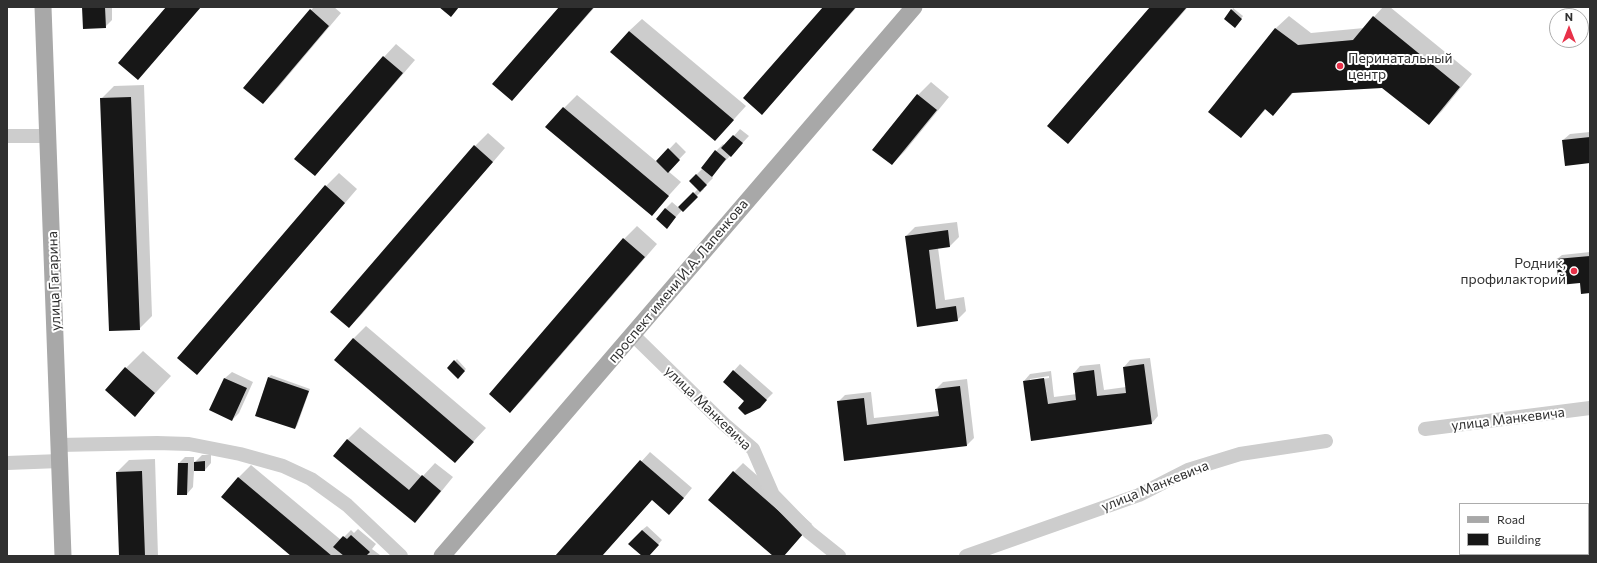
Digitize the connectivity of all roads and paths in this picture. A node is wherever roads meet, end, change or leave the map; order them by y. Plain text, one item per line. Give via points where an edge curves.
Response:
1 (43, 7) edge
2 (914, 7) edge
3 (7, 136) edge
4 (48, 136) junction
5 (633, 334) junction
6 (1590, 408) edge
7 (1425, 429) dead end
8 (1326, 441) dead end
9 (60, 453) junction
10 (7, 463) edge
11 (63, 556) edge
12 (400, 556) edge
13 (442, 556) edge
14 (839, 556) edge
15 (966, 556) edge

1 - 4 main road, улица Гагарина
2 - 5 main road, проспект имени И.А. Лапенкова
3 - 4 street
4 - 9 main road, улица Гагарина
5 - 13 main road, проспект имени И.А. Лапенкова
5 - 14 street, улица Манкевича via 724,424 753,449 773,495 809,532
6 - 7 street, улица Манкевича
8 - 15 street, улица Манкевича via 1240,454 1188,470 1140,495
9 - 10 street
9 - 11 main road, улица Гагарина
9 - 12 street via 157,443 189,444 283,466 311,479 347,505

